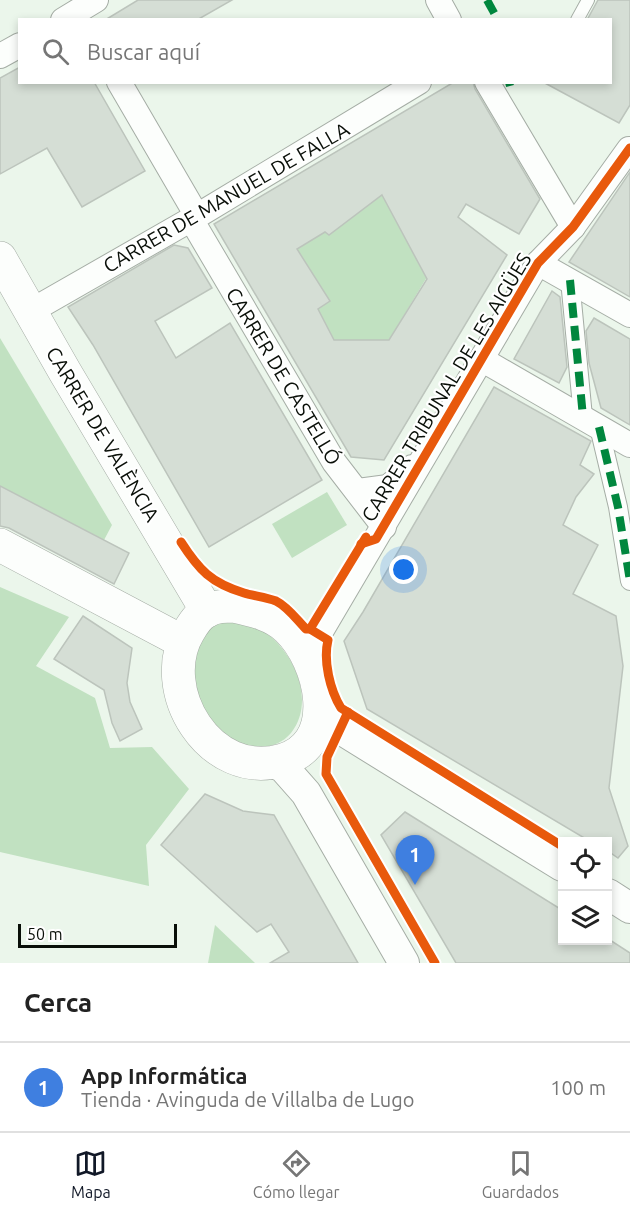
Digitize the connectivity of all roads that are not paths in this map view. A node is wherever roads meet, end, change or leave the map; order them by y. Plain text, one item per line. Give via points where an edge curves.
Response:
1 (438, 0) edge
2 (588, 0) edge
3 (448, 18) edge
4 (578, 18) edge
5 (18, 46) edge
6 (0, 56) edge
7 (120, 84) edge
8 (416, 84) edge
9 (488, 84) edge
10 (630, 145) edge
11 (194, 218) junction
12 (573, 227) junction
13 (0, 258) edge
14 (538, 262) junction
15 (570, 280) junction
16 (31, 311) junction
17 (630, 315) edge
18 (481, 359) junction
19 (591, 422) junction
20 (630, 445) edge
21 (423, 458) junction
22 (358, 491) junction
23 (384, 527) junction
24 (0, 545) edge
25 (630, 581) edge
26 (207, 611) junction
27 (183, 642) junction
28 (310, 660) junction
29 (320, 707) junction
30 (273, 763) junction
31 (558, 864) edge
32 (612, 897) edge
33 (630, 908) edge
34 (404, 963) edge

1 - 3 street
2 - 4 lane
5 - 6 street
7 - 11 street, CARRER DE CASTELLÓ
8 - 11 street, CARRER DE MANUEL DE FALLA
9 - 12 street
10 - 12 street, CARRER TRIBUNAL DE LES AIGÜES
11 - 16 street, CARRER DE MANUEL DE FALLA
11 - 22 street, CARRER DE CASTELLÓ via 334,462
12 - 14 street, CARRER TRIBUNAL DE LES AIGÜES
13 - 16 main road, CARRER DE VALÈNCIA
14 - 15 street
14 - 18 street, CARRER TRIBUNAL DE LES AIGÜES
15 - 17 street
15 - 19 street
16 - 26 main road, CARRER DE VALÈNCIA
18 - 19 street
18 - 21 street, CARRER TRIBUNAL DE LES AIGÜES
19 - 20 street
19 - 25 street via 618,507
21 - 22 street via 388,487
21 - 23 street, CARRER TRIBUNAL DE LES AIGÜES
22 - 23 street, CARRER DE CASTELLÓ
23 - 28 street, CARRER TRIBUNAL DE LES AIGÜES via 319,635
24 - 27 main road
26 - 27 main road
26 - 28 main road via 234,606 269,616 287,628
27 - 30 main road via 179,673 190,717 200,733 233,758 248,763
28 - 29 main road
29 - 30 main road via 309,742 288,758
29 - 31 street via 334,726
30 - 34 street via 283,767 306,793
32 - 33 street

